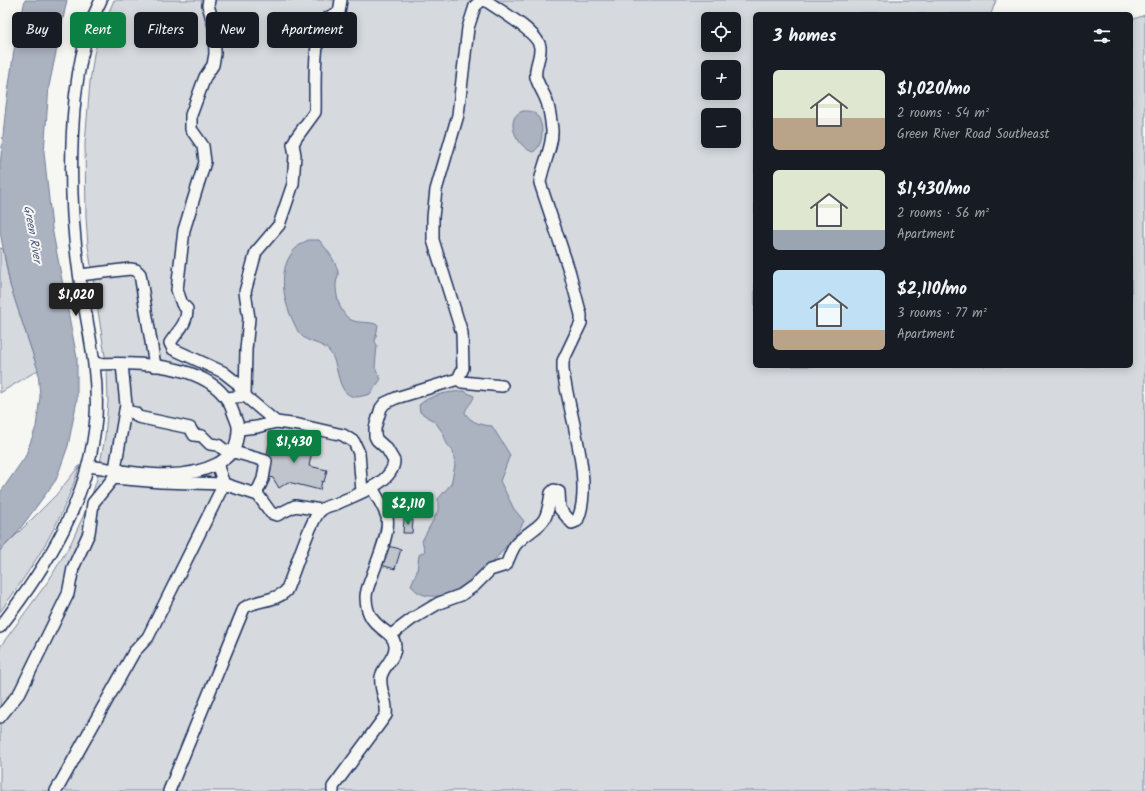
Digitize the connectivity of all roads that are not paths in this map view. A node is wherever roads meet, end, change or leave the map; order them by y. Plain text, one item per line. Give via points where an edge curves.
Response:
1 (101, 0) edge
2 (209, 0) edge
3 (341, 0) edge
4 (482, 0) edge
5 (485, 0) edge
6 (80, 275) junction
7 (95, 364) junction
8 (122, 364) junction
9 (155, 366) junction
10 (458, 379) junction
11 (502, 386) dead end
12 (245, 396) junction
13 (227, 398) junction
14 (125, 411) junction
15 (276, 422) junction
16 (239, 429) junction
17 (234, 451) junction
18 (217, 464) junction
19 (88, 466) junction
20 (116, 472) junction
21 (224, 484) junction
22 (367, 490) junction
23 (256, 494) junction
24 (321, 510) junction
25 (0, 627) edge
26 (391, 635) junction
27 (0, 717) edge
28 (56, 791) edge
29 (169, 791) edge
30 (333, 791) edge

1 - 6 street via 82,51 75,108 74,218
2 - 12 street via 214,26 215,54 213,65 205,77 191,115 191,129 202,146 205,162 184,230 178,290 182,304 188,309 187,320 170,343 173,349 223,372 238,383
3 - 12 street via 339,13 328,18 322,28 314,70 316,112 293,144 293,184 279,225 256,252 245,292 249,318
4 - 10 street via 476,6 468,28 458,115 436,190 433,217 433,240 462,333 463,368
5 - 26 street via 533,34 540,44 536,74 538,86 546,98 552,130 540,183 581,315 581,323 563,361 563,370 582,466 583,505 578,521 572,523 560,509 559,492 554,490 551,493 547,515 541,525 516,543 506,565 490,570 476,585 461,595 439,603
6 - 7 street
6 - 9 street via 130,269 140,274
7 - 8 street
7 - 19 street via 96,419
8 - 9 street
8 - 14 street
9 - 13 street via 190,373 215,386
10 - 11 street via 462,382
10 - 22 street via 385,403 381,408 375,436 389,452 394,466 388,477
12 - 13 street
12 - 15 street
13 - 16 street
14 - 17 street via 136,413 138,417 190,428 194,435 202,436 210,444
14 - 20 street
15 - 16 street via 257,428
15 - 22 street via 343,435 354,442
16 - 17 street
17 - 18 street
17 - 23 street via 266,461 263,479
18 - 20 street via 188,473
18 - 21 street
19 - 20 street
19 - 25 street via 79,497 60,538 39,574
20 - 21 street via 161,482
20 - 27 street via 93,503 89,533 73,568 68,594 20,692
21 - 23 street
21 - 28 street via 148,637 134,652
22 - 24 street
22 - 26 street via 387,518 385,536 366,595 367,612 373,622
23 - 24 street via 271,513 277,515 295,506
24 - 29 street via 311,527 286,591 280,596 244,608
26 - 30 street via 395,646 381,675 381,687 388,705 386,715 333,787

